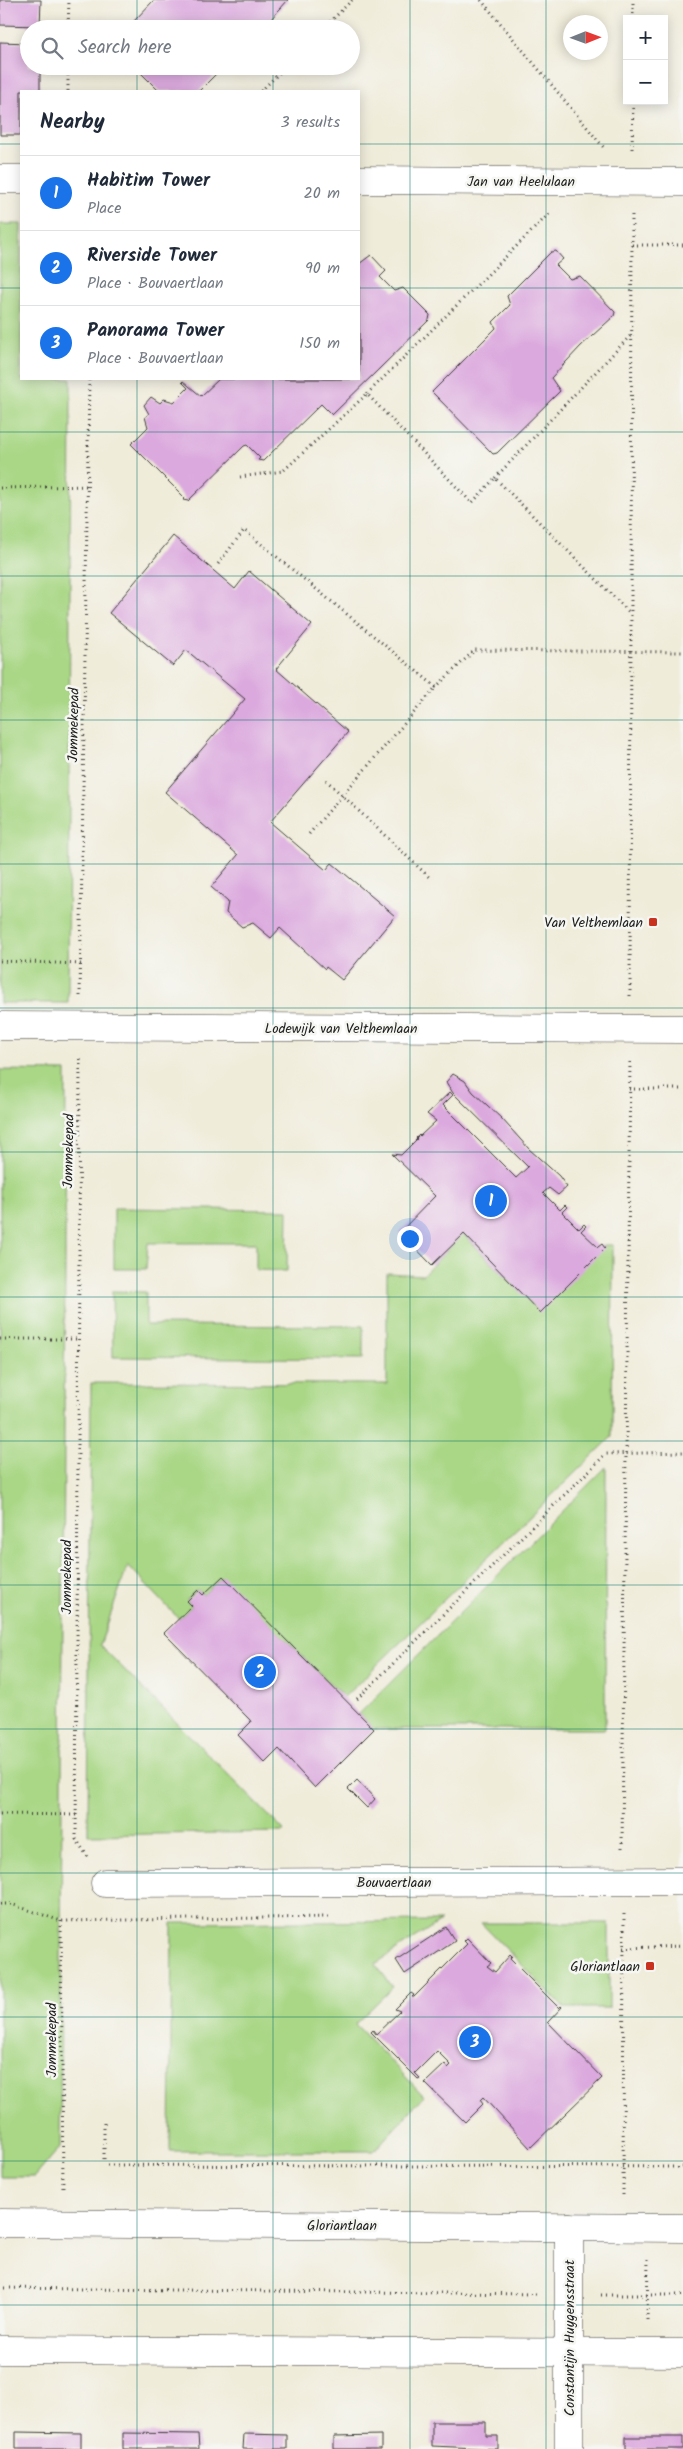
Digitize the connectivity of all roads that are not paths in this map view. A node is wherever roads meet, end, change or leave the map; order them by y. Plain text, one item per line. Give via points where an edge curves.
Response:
1 (0, 179) edge
2 (20, 179) edge
3 (360, 180) edge
4 (683, 182) edge
5 (0, 1026) edge
6 (683, 1029) edge
7 (683, 1881) edge
8 (105, 1883) road end
9 (0, 2223) edge
10 (569, 2227) junction
11 (683, 2228) edge
12 (0, 2350) edge
13 (569, 2352) junction
14 (683, 2353) edge
15 (569, 2449) edge

1 - 2 street
3 - 4 street, Jan van Heelulaan
5 - 6 street, Lodewijk van Velthemlaan
7 - 8 street, Bouvaertlaan
9 - 10 street, Gloriantlaan
10 - 11 street, Gloriantlaan
10 - 13 street, Constantijn Huygensstraat
12 - 13 street
13 - 14 street
13 - 15 street, Constantijn Huygensstraat

